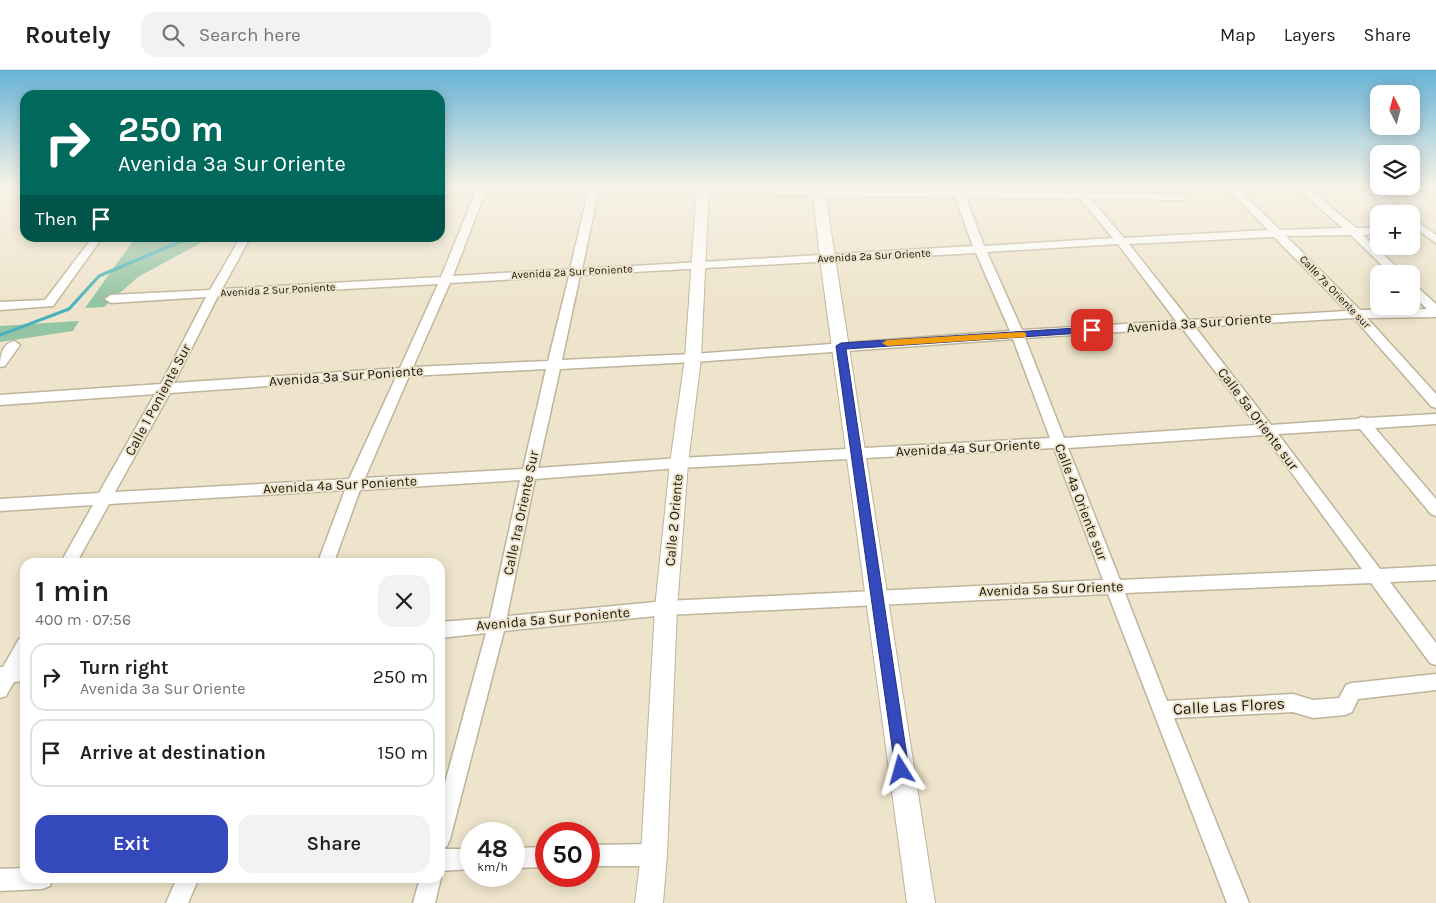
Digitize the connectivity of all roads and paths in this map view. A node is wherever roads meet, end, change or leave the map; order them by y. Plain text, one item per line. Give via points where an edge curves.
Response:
1 (467, 225) edge
2 (587, 225) edge
3 (701, 225) edge
4 (823, 225) edge
5 (971, 225) edge
6 (1108, 225) edge
7 (1271, 225) edge
8 (1345, 225) edge
9 (1430, 230) edge
10 (1370, 231) edge
11 (1354, 232) junction
12 (1279, 233) junction
13 (1436, 240) edge
14 (1121, 241) junction
15 (94, 242) edge
16 (243, 242) edge
17 (980, 249) junction
18 (827, 258) junction
19 (1389, 265) edge
20 (698, 266) junction
21 (576, 271) junction
22 (445, 281) junction
23 (214, 293) junction
24 (1420, 296) edge
25 (111, 299) dead end
26 (0, 306) edge
27 (1436, 312) edge
28 (1357, 314) junction
29 (1185, 324) junction
30 (1018, 336) junction
31 (14, 345) dead end
32 (841, 346) junction
33 (693, 358) junction
34 (0, 363) edge
35 (555, 364) junction
36 (405, 372) junction
37 (166, 387) junction
38 (0, 400) edge
39 (1436, 403) edge
40 (1436, 419) edge
41 (1362, 422) junction
42 (1266, 428) junction
43 (1059, 443) junction
44 (855, 454) junction
45 (679, 463) junction
46 (529, 474) junction
47 (355, 483) junction
48 (103, 499) junction
49 (0, 505) edge
50 (1436, 510) edge
51 (71, 558) edge
52 (327, 558) edge
53 (1436, 573) edge
54 (1377, 576) junction
55 (1114, 587) junction
56 (877, 596) junction
57 (666, 608) junction
58 (497, 624) junction
59 (445, 629) edge
60 (20, 654) edge
61 (1436, 657) edge
62 (8, 678) edge
63 (1436, 682) edge
64 (1161, 710) junction
65 (445, 820) edge
66 (654, 855) junction
67 (600, 856) edge
68 (460, 859) edge
69 (445, 860) edge
70 (20, 879) edge
71 (0, 880) edge
72 (186, 883) edge
73 (429, 883) edge
74 (177, 903) edge
75 (424, 903) edge
76 (649, 903) edge
77 (921, 903) edge
78 (1238, 903) edge

1 - 22 street
2 - 21 street, Calle 1ra Oriente Sur
3 - 20 main road, Calle 2 Oriente
4 - 18 main road
5 - 17 street, Calle 4a Oriente sur
6 - 14 street, Calle 5a Oriente sur
7 - 12 street, Calle 7a Oriente sur
8 - 11 street
9 - 13 street
10 - 11 street, Avenida 2a Sur Oriente
11 - 12 street, Avenida 2a Sur Oriente
11 - 19 street
12 - 14 street, Avenida 2a Sur Oriente
12 - 28 street, Calle 7a Oriente sur
14 - 17 street, Avenida 2a Sur Oriente
14 - 29 street, Calle 5a Oriente sur
15 - 26 street via 49,303
16 - 23 street, Calle 1 Poniente Sur
17 - 18 street, Avenida 2a Sur Oriente
17 - 30 street, Calle 4a Oriente sur
18 - 20 street, Avenida 2a Sur Oriente
18 - 32 main road
20 - 21 street, Avenida 2a Sur Poniente
20 - 33 main road, Calle 2 Oriente
21 - 22 street, Avenida 2a Sur Poniente
21 - 35 street, Calle 1ra Oriente Sur
22 - 23 street, Avenida 2 Sur Poniente
22 - 36 street
23 - 25 street, Avenida 2 Sur Poniente
23 - 37 street, Calle 1 Poniente Sur
24 - 27 street
27 - 28 street, Avenida 3a Sur Oriente
28 - 29 street, Avenida 3a Sur Oriente
28 - 39 street, Calle 7a Oriente sur
29 - 30 street, Avenida 3a Sur Oriente
29 - 42 street, Calle 5a Oriente sur
30 - 32 street, Avenida 3a Sur Oriente
30 - 43 street, Calle 4a Oriente sur
31 - 34 street
32 - 33 street, Avenida 3a Sur Oriente
32 - 44 main road
33 - 35 street, Avenida 3a Sur Poniente
33 - 45 main road, Calle 2 Oriente
35 - 36 street, Avenida 3a Sur Poniente
35 - 46 street, Calle 1ra Oriente Sur
36 - 37 street, Avenida 3a Sur Poniente
36 - 47 street
37 - 38 street, Avenida 3a Sur Poniente
37 - 48 street, Calle 1 Poniente Sur
40 - 41 street, Avenida 4a Sur Oriente
41 - 42 street, Avenida 4a Sur Oriente
41 - 50 street
42 - 43 street, Avenida 4a Sur Oriente
42 - 54 street, Calle 5a Oriente sur
43 - 44 street, Avenida 4a Sur Oriente
43 - 55 street, Calle 4a Oriente sur
44 - 45 street, Avenida 4a Sur Oriente
44 - 56 main road
45 - 46 street, Avenida 4a Sur Poniente
45 - 57 main road, Calle 2 Oriente
46 - 47 street, Avenida 4a Sur Poniente
46 - 58 street, Calle 1ra Oriente Sur
47 - 48 street, Avenida 4a Sur Poniente
47 - 52 street
48 - 49 street, Avenida 4a Sur Poniente
48 - 51 street, Calle 1 Poniente Sur
53 - 54 street, Avenida 5a Sur Oriente
54 - 55 street, Avenida 5a Sur Oriente
54 - 61 street, Calle 5a Oriente sur
55 - 56 street, Avenida 5a Sur Oriente
55 - 64 street, Calle 4a Oriente sur
56 - 57 street, Avenida 5a Sur Oriente
56 - 77 main road
57 - 58 street, Avenida 5a Sur Poniente
57 - 66 main road, Calle 2 Oriente
58 - 59 street, Avenida 5a Sur Poniente
58 - 65 street, Calle 1ra Oriente Sur
60 - 62 street
63 - 64 street, Calle Las Flores via 1352,690 1345,706 1337,707 1313,709 1293,703
64 - 78 street, Calle 4a Oriente sur
66 - 67 street
66 - 76 main road
68 - 69 street
70 - 71 street
72 - 74 street
73 - 75 street

